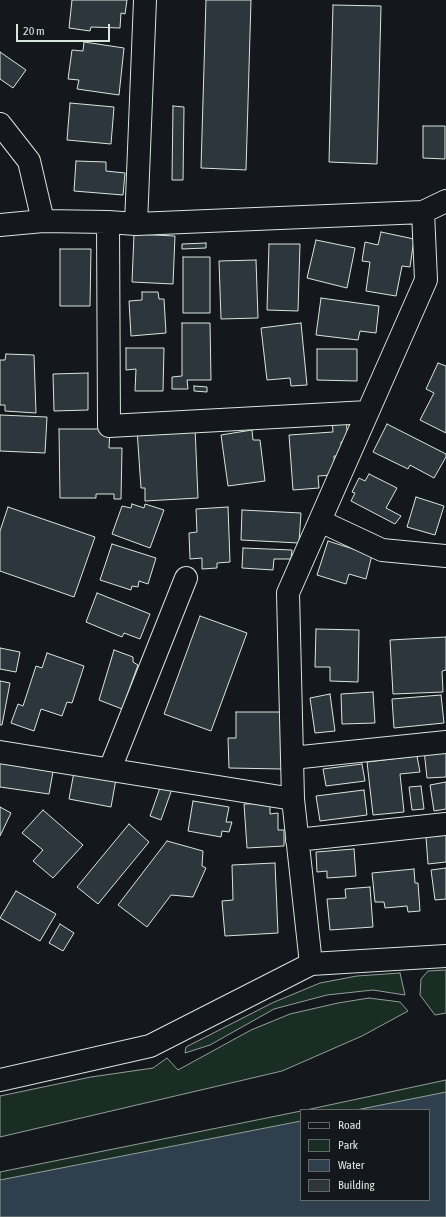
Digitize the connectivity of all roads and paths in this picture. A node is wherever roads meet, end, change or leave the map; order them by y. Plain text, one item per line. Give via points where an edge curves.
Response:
1 (145, 0) edge
2 (0, 124) edge
3 (446, 201) edge
4 (423, 212) junction
5 (43, 221) junction
6 (108, 222) junction
7 (136, 224) junction
8 (0, 225) edge
9 (368, 412) junction
10 (320, 521) junction
11 (446, 556) edge
12 (186, 578) dead end
13 (446, 742) edge
14 (0, 752) edge
15 (292, 758) junction
16 (110, 769) junction
17 (293, 799) junction
18 (446, 824) edge
19 (297, 840) junction
20 (446, 956) edge
21 (311, 964) junction
22 (0, 1080) edge

1 - 7 street
2 - 5 street via 29,160
3 - 4 street
4 - 7 street
4 - 9 street via 426,280
5 - 6 street
5 - 8 street
6 - 7 street
6 - 9 street via 109,426
9 - 10 street
10 - 11 street via 382,550
10 - 15 street via 288,593
12 - 16 street
13 - 15 street
14 - 16 street
15 - 17 street
16 - 17 street
17 - 19 street
18 - 19 street
19 - 21 street
20 - 21 street
21 - 22 street via 150,1046

